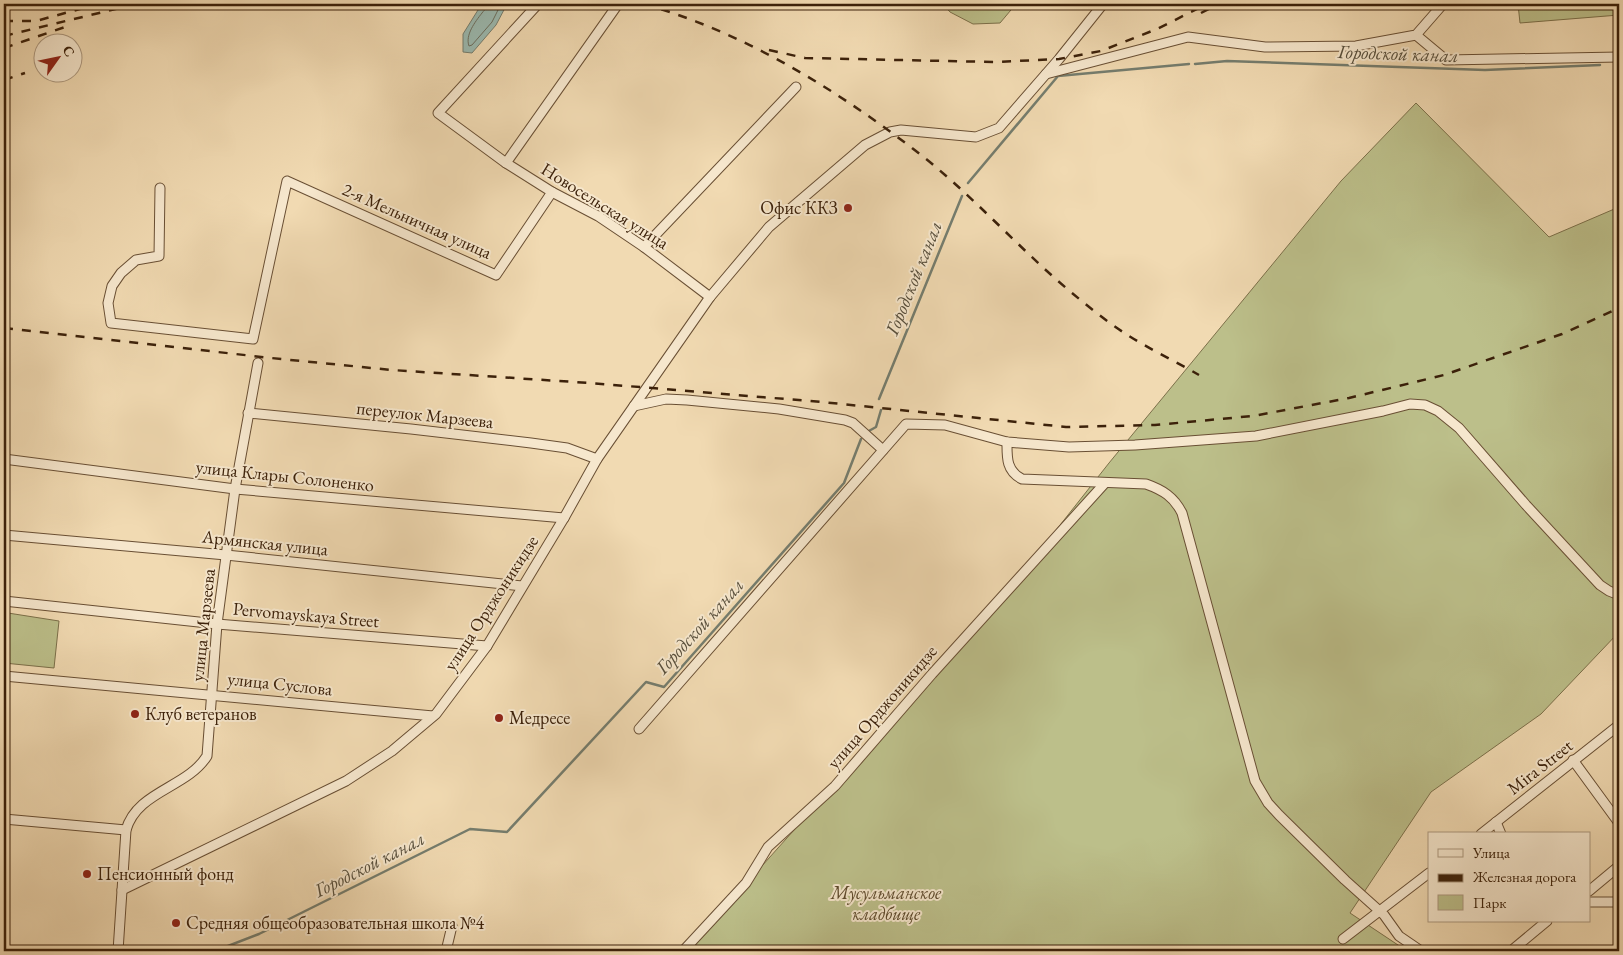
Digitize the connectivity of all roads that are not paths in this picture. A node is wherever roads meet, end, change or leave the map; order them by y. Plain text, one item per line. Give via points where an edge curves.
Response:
1 (538, 4) edge
2 (1103, 4) edge
3 (1443, 4) edge
4 (616, 6) dead end
5 (1416, 35) junction
6 (1619, 57) edge
7 (1046, 74) junction
8 (796, 87) dead end
9 (506, 162) junction
10 (160, 188) dead end
11 (552, 192) junction
12 (644, 247) junction
13 (710, 297) junction
14 (258, 364) dead end
15 (634, 406) junction
16 (248, 413) junction
17 (1007, 442) junction
18 (883, 450) junction
19 (4, 459) edge
20 (597, 459) junction
21 (1105, 483) junction
22 (235, 489) junction
23 (564, 518) junction
24 (4, 535) edge
25 (226, 556) junction
26 (522, 586) junction
27 (1619, 595) edge
28 (4, 601) edge
29 (218, 624) junction
30 (487, 646) junction
31 (4, 676) edge
32 (212, 694) junction
33 (433, 716) junction
34 (1619, 725) edge
35 (639, 729) dead end
36 (1573, 760) junction
37 (4, 819) edge
38 (1496, 822) junction
39 (1619, 823) edge
40 (127, 827) junction
41 (1484, 832) edge
42 (1500, 832) edge
43 (1619, 866) edge
44 (1428, 874) edge
45 (122, 890) junction
46 (1590, 890) edge
47 (1590, 902) edge
48 (1619, 902) edge
49 (1380, 911) junction
50 (1546, 922) edge
51 (452, 926) dead end
52 (1343, 939) dead end
53 (118, 951) edge
54 (446, 951) edge
55 (683, 951) edge
56 (1421, 951) edge
57 (1511, 951) edge

1 - 9 street, Новосельская улица via 438,113
2 - 7 street, улица Орджоникидзе
3 - 5 street
4 - 9 street
5 - 6 street via 1446,60
5 - 7 street via 1356,46 1265,47 1188,37
7 - 13 street, улица Орджоникидзе via 999,128 976,138 901,130 865,145 769,227
8 - 12 street
9 - 11 street, Новосельская улица
10 - 11 street, 2-я Мельничная улица via 159,256 136,260 116,280 108,303 111,323 253,339 287,181 496,275
11 - 12 street, Новосельская улица via 598,216
12 - 13 street, Новосельская улица
13 - 15 street, улица Орджоникидзе
14 - 16 street, улица Марзеева
15 - 18 street via 666,399 687,400 845,420
15 - 20 street, улица Орджоникидзе
16 - 20 street, переулок Марзеева via 531,443 567,448
16 - 22 street, улица Марзеева
17 - 18 street via 945,425 906,424
17 - 21 street via 1006,459 1022,479
17 - 27 street via 1069,447 1256,436 1410,404 1424,404 1459,428 1526,506 1600,584
18 - 35 street
19 - 22 street, улица Клары Солоненко
20 - 23 street, улица Орджоникидзе
21 - 49 street via 1146,484 1160,489 1177,504 1258,787 1279,815
21 - 55 street, улица Орджоникидзе via 834,786 768,847 746,883
22 - 23 street, улица Клары Солоненко
22 - 25 street, улица Марзеева
23 - 26 street, улица Орджоникидзе
24 - 25 street, Армянская улица
25 - 26 street, Армянская улица
25 - 29 street, улица Марзеева
26 - 30 street, улица Орджоникидзе
28 - 29 street, Pervomayskaya Street
29 - 30 street, Pervomayskaya Street
29 - 32 street, улица Марзеева
30 - 33 street, улица Орджоникидзе
31 - 32 street, улица Суслова
32 - 33 street, улица Суслова
32 - 40 street, улица Марзеева via 207,756 203,763 145,802
33 - 45 street, улица Орджоникидзе via 392,751 346,781
34 - 36 street, Mira Street
36 - 38 street, Mira Street
36 - 39 street
37 - 40 street
38 - 41 street, Mira Street
38 - 42 street
40 - 45 street
43 - 46 street
44 - 49 street
45 - 53 street
47 - 48 street
49 - 52 street
49 - 56 street via 1399,936
50 - 57 street
51 - 54 street

